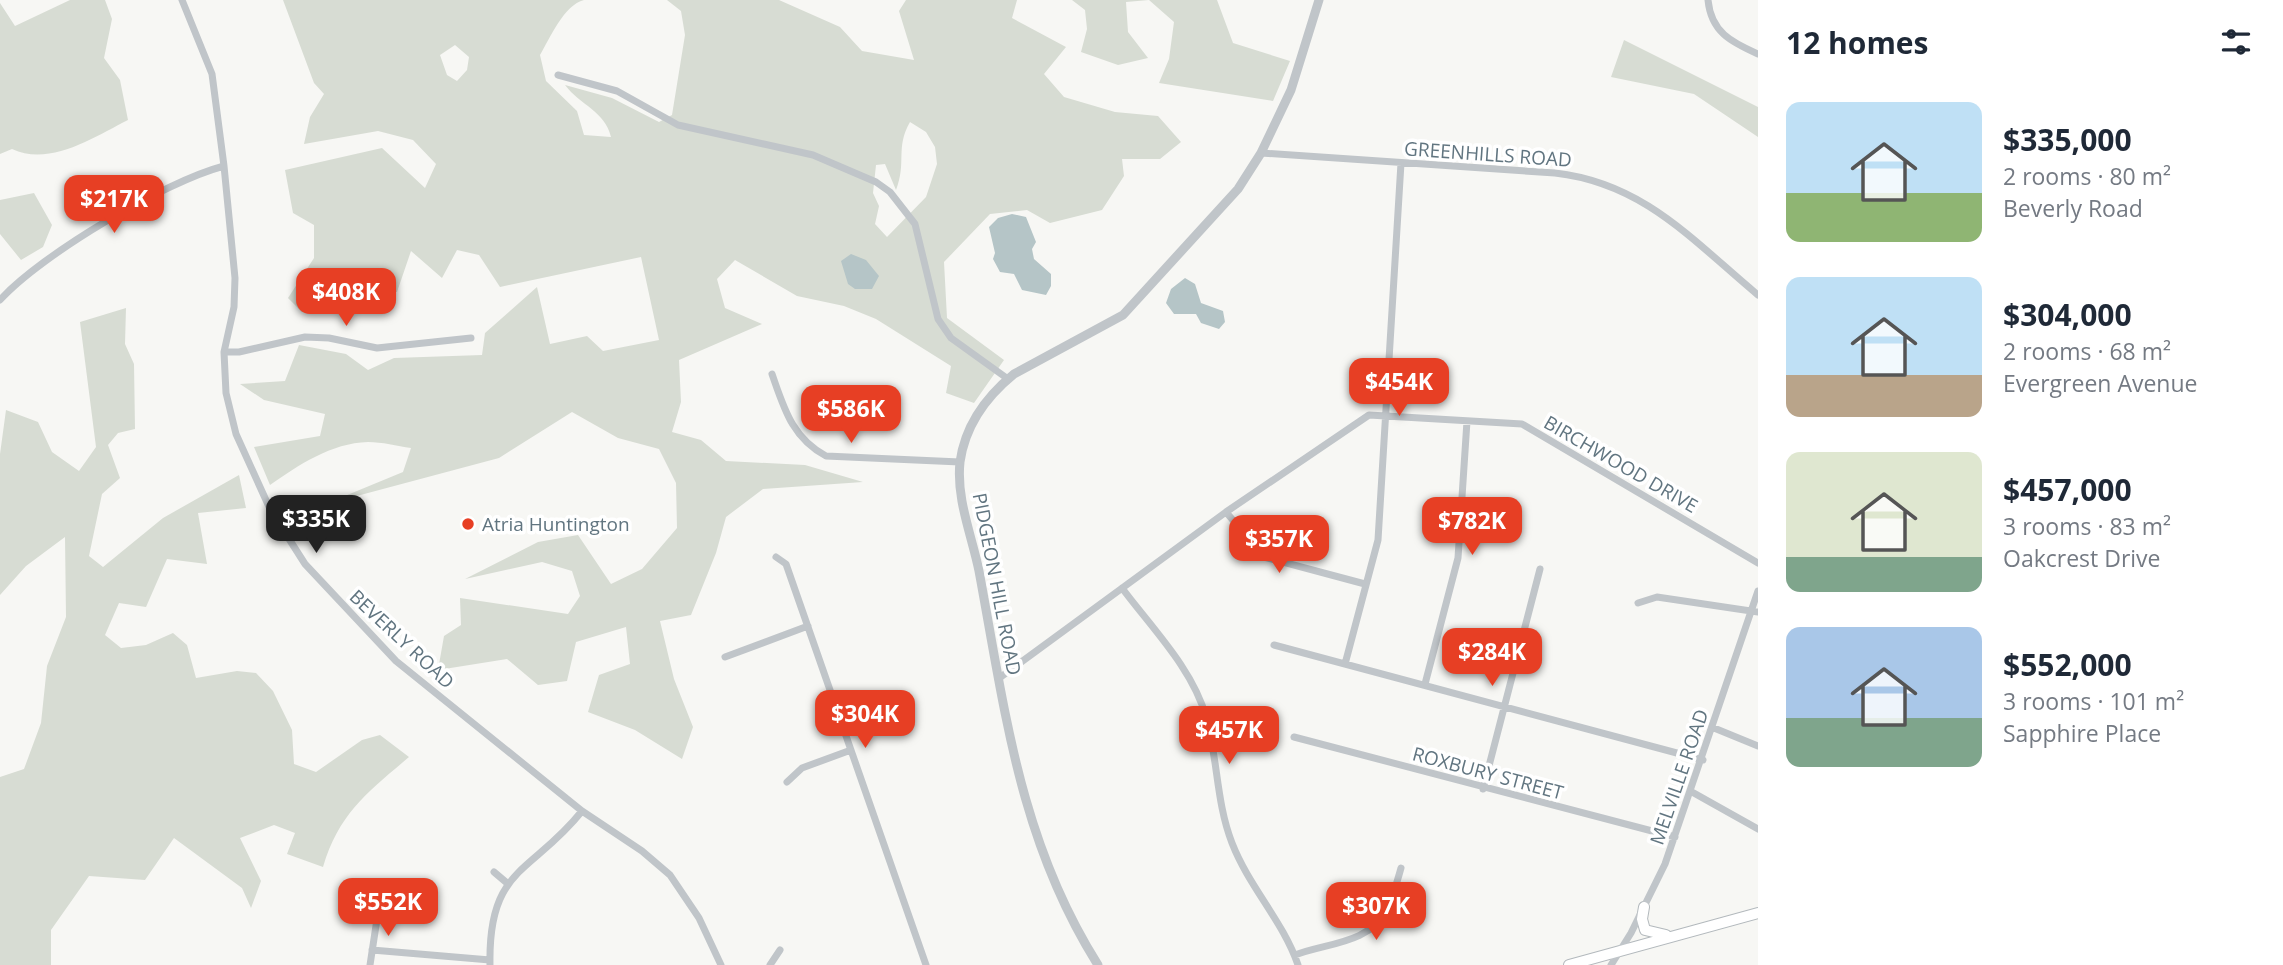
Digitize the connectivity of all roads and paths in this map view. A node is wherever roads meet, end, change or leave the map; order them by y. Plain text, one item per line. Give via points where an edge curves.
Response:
1 (182, 0) edge
2 (1319, 0) edge
3 (1709, 0) edge
4 (1758, 54) edge
5 (558, 75) dead end
6 (1261, 153) junction
7 (1401, 163) junction
8 (224, 166) junction
9 (1758, 295) edge
10 (0, 300) edge
11 (471, 338) dead end
12 (224, 352) junction
13 (772, 374) dead end
14 (1008, 379) junction
15 (1385, 415) junction
16 (1467, 421) junction
17 (960, 462) junction
18 (1226, 512) junction
19 (776, 557) dead end
20 (1758, 562) edge
21 (1540, 569) dead end
22 (1366, 584) junction
23 (1122, 588) junction
24 (1758, 591) edge
25 (1638, 603) dead end
26 (1756, 614) edge
27 (808, 626) junction
28 (1274, 645) dead end
29 (725, 657) dead end
30 (1345, 664) junction
31 (998, 679) junction
32 (1425, 684) junction
33 (1504, 706) junction
34 (1714, 728) junction
35 (1294, 737) dead end
36 (1758, 746) edge
37 (851, 751) junction
38 (1703, 760) junction
39 (787, 782) dead end
40 (1483, 789) junction
41 (1692, 792) junction
42 (582, 811) junction
43 (1758, 829) edge
44 (1675, 838) junction
45 (1401, 868) dead end
46 (494, 872) dead end
47 (507, 883) junction
48 (384, 906) dead end
49 (1644, 907) junction
50 (1758, 912) edge
51 (1676, 935) junction
52 (372, 950) junction
53 (780, 950) dead end
54 (1620, 951) junction
55 (1295, 955) junction
56 (490, 962) edge
57 (370, 965) edge
58 (721, 965) edge
59 (770, 965) edge
60 (926, 965) edge
61 (1097, 965) edge
62 (1298, 965) edge
63 (1569, 965) edge
64 (1611, 965) edge

1 - 8 street, BEVERLY ROAD via 212,74
2 - 6 street, PIDGEON HILL ROAD via 1291,90
3 - 4 street via 1716,28
5 - 14 street via 617,91 678,125 813,155 876,182 897,199 915,224 938,319 951,338
6 - 7 street, GREENHILLS ROAD
6 - 14 street, PIDGEON HILL ROAD via 1238,189 1123,316
7 - 9 street, GREENHILLS ROAD via 1555,173 1601,181 1636,196
7 - 15 street
8 - 10 street via 140,202 28,272
8 - 12 street, BEVERLY ROAD via 235,290
11 - 12 street via 377,348 305,337
12 - 42 street, BEVERLY ROAD via 223,375 236,434 270,509 305,564 396,661
13 - 17 street via 792,426 825,456
14 - 17 street, PIDGEON HILL ROAD via 974,420
15 - 16 street, BIRCHWOOD DRIVE
15 - 18 street, BIRCHWOOD DRIVE via 1369,415
15 - 22 street via 1378,540
16 - 20 street, BIRCHWOOD DRIVE via 1522,424
16 - 32 street via 1458,558
17 - 31 street, PIDGEON HILL ROAD via 960,491
18 - 22 street via 1264,557
18 - 23 street, BIRCHWOOD DRIVE
19 - 27 street via 786,564
21 - 33 street
22 - 30 street
23 - 31 street, BIRCHWOOD DRIVE
23 - 55 street via 1197,694 1210,733 1231,841 1251,885
24 - 26 street, MELVILLE ROAD
25 - 26 street via 1657,597
26 - 34 street, MELVILLE ROAD
27 - 29 street
27 - 37 street
28 - 30 street
30 - 32 street
31 - 61 street, PIDGEON HILL ROAD via 1024,802 1056,884
32 - 33 street
33 - 38 street
33 - 40 street
34 - 36 street
34 - 38 street, MELVILLE ROAD
35 - 40 street, ROXBURY STREET
37 - 39 street via 802,768
37 - 60 street
38 - 41 street, MELVILLE ROAD
40 - 44 street, ROXBURY STREET
41 - 43 street
41 - 44 street, MELVILLE ROAD
42 - 47 street via 554,843
42 - 58 street, BEVERLY ROAD via 670,875 699,918
44 - 49 street, MELVILLE ROAD
45 - 55 street via 1387,910 1374,927 1350,940
46 - 47 street
47 - 56 street via 494,917
48 - 52 street
49 - 51 main road via 1645,930
49 - 54 street, MELVILLE ROAD
50 - 51 main road
51 - 54 main road
52 - 56 street
52 - 57 street
53 - 59 street
54 - 63 main road
54 - 64 street, MELVILLE ROAD
55 - 62 street

